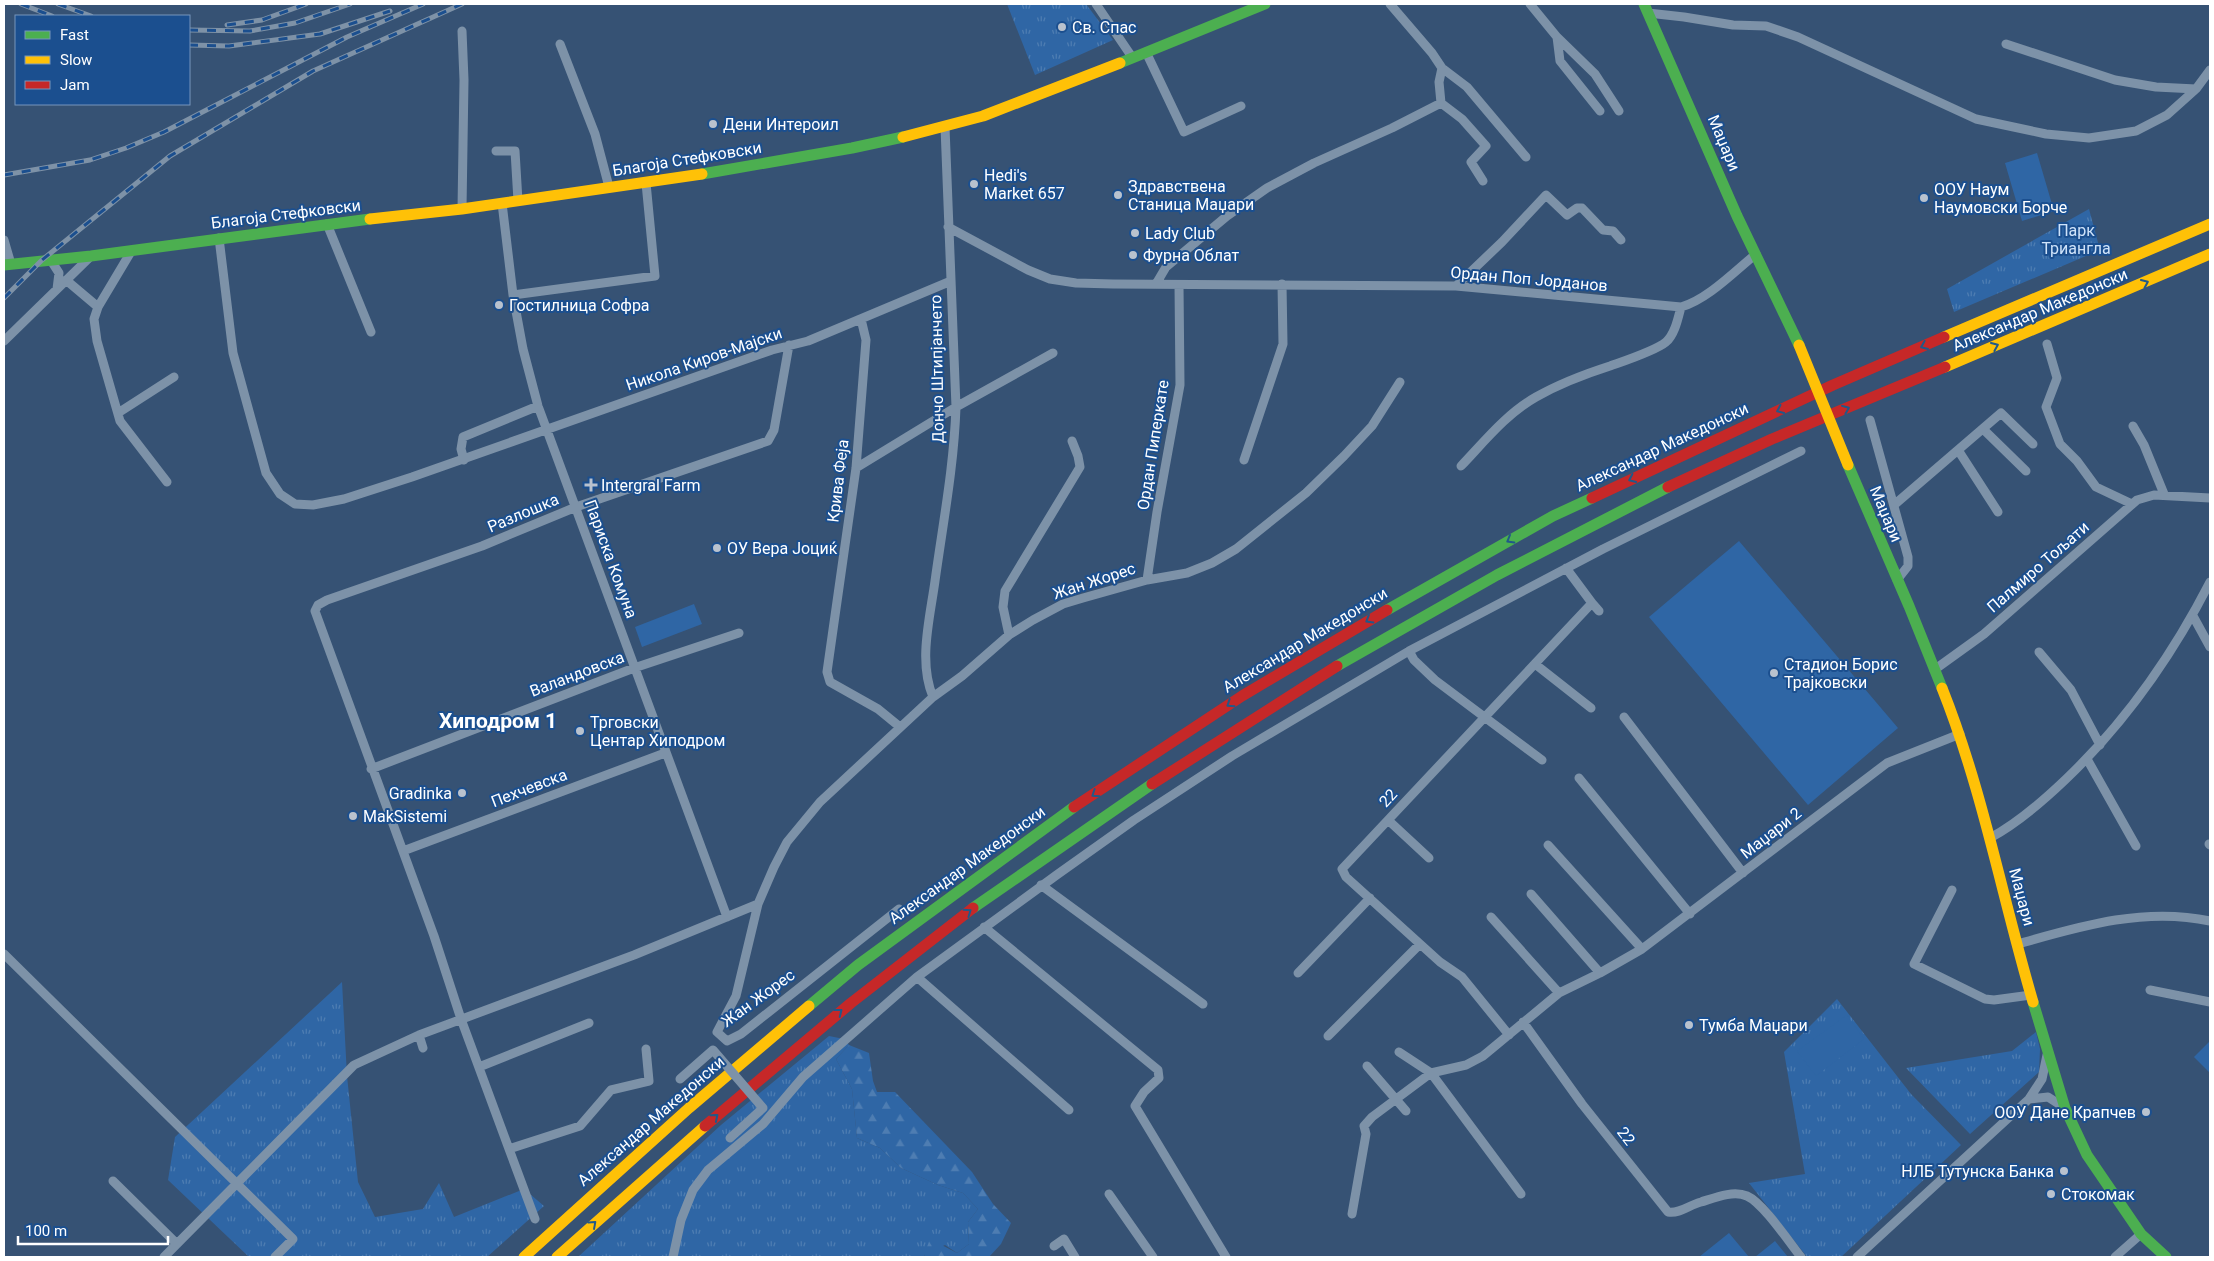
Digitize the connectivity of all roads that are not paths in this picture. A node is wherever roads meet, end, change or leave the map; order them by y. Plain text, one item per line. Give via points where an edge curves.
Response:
1 (1096, 4) edge
2 (1265, 4) edge
3 (1390, 4) edge
4 (1530, 4) edge
5 (1646, 8) edge
6 (462, 31) dead end
7 (1557, 37) junction
8 (560, 44) dead end
9 (2006, 44) dead end
10 (1146, 52) junction
11 (1132, 58) junction
12 (1442, 68) junction
13 (2210, 70) edge
14 (2196, 89) junction
15 (1441, 103) junction
16 (1241, 106) dead end
17 (1600, 111) dead end
18 (1619, 111) dead end
19 (945, 127) junction
20 (496, 151) dead end
21 (1526, 157) dead end
22 (1483, 181) dead end
23 (646, 183) junction
24 (608, 187) junction
25 (518, 201) junction
26 (502, 203) junction
27 (462, 209) junction
28 (327, 224) junction
29 (2210, 224) edge
30 (948, 227) junction
31 (219, 238) junction
32 (4, 240) edge
33 (1621, 240) dead end
34 (132, 250) junction
35 (1756, 254) junction
36 (2210, 254) edge
37 (91, 256) junction
38 (50, 259) junction
39 (7, 264) edge
40 (66, 280) junction
41 (951, 281) junction
42 (1156, 284) junction
43 (1282, 284) junction
44 (1179, 285) junction
45 (1456, 286) junction
46 (57, 289) junction
47 (513, 295) junction
48 (98, 307) junction
49 (1681, 307) junction
50 (861, 319) junction
51 (372, 332) dead end
52 (4, 341) edge
53 (2048, 344) dead end
54 (789, 346) junction
55 (1052, 353) dead end
56 (174, 378) dead end
57 (1400, 382) dead end
58 (538, 406) junction
59 (956, 407) junction
60 (118, 413) junction
61 (1870, 420) dead end
62 (2133, 426) dead end
63 (1983, 429) junction
64 (546, 431) junction
65 (1072, 442) dead end
66 (2033, 444) dead end
67 (1958, 450) junction
68 (1801, 451) dead end
69 (464, 460) junction
70 (1244, 460) dead end
71 (1461, 466) dead end
72 (856, 468) junction
73 (2026, 471) dead end
74 (167, 482) dead end
75 (2164, 494) junction
76 (2210, 498) edge
77 (2132, 504) junction
78 (1894, 506) junction
79 (576, 507) junction
80 (1998, 512) dead end
81 (1566, 568) junction
82 (1147, 580) junction
83 (1897, 580) junction
84 (2210, 582) edge
85 (1592, 603) junction
86 (1599, 611) dead end
87 (2193, 616) junction
88 (739, 633) dead end
89 (1009, 635) junction
90 (2210, 647) edge
91 (1409, 651) junction
92 (2039, 652) dead end
93 (1535, 664) junction
94 (634, 668) junction
95 (1934, 670) junction
96 (933, 698) junction
97 (1591, 708) dead end
98 (1483, 717) junction
99 (1624, 717) dead end
100 (900, 727) junction
101 (1960, 734) junction
102 (2100, 745) junction
103 (665, 753) junction
104 (2087, 759) junction
105 (1542, 760) dead end
106 (371, 769) junction
107 (1579, 778) dead end
108 (1388, 820) junction
109 (1990, 838) junction
110 (1548, 845) dead end
111 (2136, 846) dead end
112 (403, 851) junction
113 (1430, 858) dead end
114 (1742, 873) junction
115 (1042, 886) junction
116 (1952, 890) dead end
117 (1530, 894) dead end
118 (1370, 898) junction
119 (758, 904) junction
120 (899, 909) dead end
121 (1690, 914) junction
122 (726, 917) junction
123 (1491, 917) dead end
124 (2210, 921) edge
125 (984, 927) junction
126 (1420, 944) junction
127 (2018, 944) junction
128 (1642, 949) junction
129 (4, 954) edge
130 (1298, 973) dead end
131 (1600, 974) junction
132 (917, 977) junction
133 (2150, 990) dead end
134 (1559, 993) junction
135 (2031, 995) junction
136 (2210, 1002) edge
137 (1203, 1004) dead end
138 (461, 1019) junction
139 (1523, 1022) junction
140 (589, 1023) dead end
141 (419, 1035) junction
142 (1508, 1035) junction
143 (1328, 1036) dead end
144 (423, 1048) dead end
145 (646, 1049) dead end
146 (1398, 1052) dead end
147 (2048, 1055) junction
148 (1367, 1066) dead end
149 (479, 1067) junction
150 (1431, 1073) junction
151 (680, 1079) dead end
152 (1396, 1098) junction
153 (2029, 1099) junction
154 (2064, 1108) junction
155 (1069, 1110) dead end
156 (1406, 1111) dead end
157 (730, 1138) dead end
158 (509, 1149) junction
159 (113, 1181) dead end
160 (236, 1184) junction
161 (1109, 1194) dead end
162 (1521, 1194) dead end
163 (1352, 1214) dead end
164 (535, 1218) dead end
165 (2141, 1234) junction
166 (177, 1244) junction
167 (1054, 1246) dead end
168 (164, 1257) edge
169 (276, 1257) edge
170 (524, 1257) edge
171 (557, 1257) edge
172 (672, 1257) edge
173 (1076, 1257) edge
174 (1153, 1257) edge
175 (1226, 1257) edge
176 (1801, 1257) edge
177 (1856, 1257) edge
178 (2115, 1257) edge
179 (2166, 1257) edge

1 - 11 street
2 - 10 street, Благоја Стефковски
3 - 12 street
4 - 7 street
5 - 14 street via 1733,25 1780,30 1976,119 2046,134 2089,138 2136,131 2167,115
5 - 35 street, Маџари
6 - 27 street
7 - 17 street via 1560,60
7 - 18 street via 1595,74
8 - 24 street via 595,134
9 - 14 street via 2115,80
10 - 11 street, Благоја Стефковски
10 - 16 street via 1184,132
11 - 19 street, Благоја Стефковски via 1009,107
12 - 15 street via 1439,82
12 - 21 street via 1467,88
13 - 14 street
15 - 22 street via 1462,119 1486,146 1471,162
15 - 42 street via 1267,188 1227,216 1166,267
19 - 23 street, Благоја Стефковски via 814,155
19 - 30 street, Дончо Штипјанчето
20 - 25 street via 515,151
23 - 24 street, Благоја Стефковски
23 - 47 street via 655,276
24 - 25 street, Благоја Стефковски
25 - 26 street, Благоја Стефковски
26 - 27 street, Благоја Стефковски
26 - 47 street, Париска Комуна
27 - 28 street, Благоја Стефковски
28 - 31 street, Благоја Стефковски
28 - 51 street
29 -> 170 street, Александар Македонски via 1833,385 1552,516 1242,696 1055,820 858,966 689,1108
30 - 41 street, Дончо Штипјанчето
30 - 42 street, Ордан Поп Јорданов via 1028,270 1050,278 1076,283
31 - 34 street, Благоја Стефковски
31 - 69 street, Никола Киров-Мајски via 233,353 266,473 280,494 295,504 313,505 344,499
32 - 39 street
33 - 45 street via 1613,231 1603,230 1582,208 1567,215 1546,194
34 - 37 street, Благоја Стефковски
34 - 48 street
35 - 49 street via 1691,305
35 - 83 street, Маџари, bridge via 1799,345
171 -> 36 street, Александар Македонски via 819,1028 955,921 1090,826 1345,661 1468,590 1699,474 1800,427
37 - 38 street, Благоја Стефковски
37 - 40 street
38 - 39 street, Благоја Стефковски
38 - 46 street via 58,273
40 - 46 street
40 - 48 street
41 - 50 street, Никола Киров-Мајски
41 - 59 street, Дончо Штипјанчето
42 - 44 street, Ордан Поп Јорданов
43 - 44 street, Ордан Поп Јорданов
43 - 45 street, Ордан Поп Јорданов
43 - 70 street via 1283,344
44 - 82 street, Ордан Пиперкате via 1180,385
45 - 49 street, Ордан Поп Јорданов
46 - 52 street
47 - 58 street, Париска Комуна
48 - 60 street via 94,319 97,341
49 - 71 street via 1673,333 1666,342 1536,397 1496,428
50 - 54 street, Никола Киров-Мајски
50 - 72 street, Крива Феја via 866,340
53 - 77 street via 2057,378 2046,407 2060,444 2096,486
54 - 64 street, Никола Киров-Мајски
54 - 79 street, Разлошка via 774,430 768,441
55 - 59 street
56 - 60 street
57 - 82 street, Жан Жорес via 1372,426 1344,456 1306,493 1236,549 1187,573
58 - 64 street, Париска Комуна
58 - 69 street via 463,437
59 - 72 street
59 - 96 street, Дончо Штипјанчето via 955,439 927,635 926,668
60 - 74 street via 126,431
61 - 78 street
62 - 75 street
63 - 66 street via 2001,413
63 - 67 street
63 - 73 street
64 - 69 street, Никола Киров-Мајски
64 - 79 street, Париска Комуна
65 - 89 street via 1080,467 1003,598
67 - 78 street
67 - 80 street
68 - 81 street
72 - 100 street, Крива Феја via 827,672 830,682 878,708
75 - 76 street, Палмиро Тољати
75 - 77 street, Палмиро Тољати via 2144,497
77 - 95 street, Палмиро Тољати via 1984,634
78 - 83 street via 1908,566
79 - 94 street, Париска Комуна
79 - 106 street, Разлошка via 482,546 322,602 315,611
81 - 85 street
81 - 91 street
82 - 89 street, Жан Жорес via 1063,604
83 - 95 street, Маџари
84 - 87 street
85 - 86 street
85 - 93 street, 22
87 - 90 street
87 - 102 street via 2152,682
88 - 94 street, Валандовска
89 - 96 street, Жан Жорес
91 - 98 street via 1435,680
91 - 115 street via 1224,762 1134,820
92 - 102 street via 2071,690
93 - 97 street
93 - 98 street, 22
94 - 103 street, Париска Комуна
94 - 106 street, Валандовска
95 - 101 street, Маџари
96 - 100 street, Жан Жорес
98 - 105 street
98 - 108 street, 22
99 - 114 street, Маџари 2
100 - 119 street, Жан Жорес via 820,802 787,842
101 - 109 street, Маџари
101 - 114 street, Маџари 2 via 1887,763
102 - 104 street
103 - 112 street, Пехчевска
103 - 122 street, Париска Комуна
104 - 109 street via 2034,808
104 - 111 street
106 - 112 street
107 - 121 street
108 - 113 street
108 - 118 street, 22 via 1342,869 1346,877
109 - 127 street, Маџари
110 - 128 street
112 - 138 street
114 - 121 street
115 - 125 street
115 - 137 street
116 - 135 street via 1914,964 1985,999
117 - 131 street
118 - 126 street, 22
118 - 130 street
119 - 120 street, Жан Жорес via 736,996 717,1032 727,1041 741,1034
119 - 122 street
121 - 128 street
122 - 138 street
123 - 134 street
124 - 127 street via 2173,915 2124,918
125 - 132 street
125 - 175 street via 1158,1070 1159,1078 1135,1106
126 - 142 street, 22 via 1462,977
126 - 143 street
127 - 135 street, Маџари
128 - 131 street
129 - 160 street
131 - 134 street
132 - 155 street
132 - 172 street via 804,1077 763,1124 699,1180 682,1220
133 - 136 street
134 - 139 street
135 - 147 street, Маџари
138 - 141 street
138 - 149 street
139 - 142 street
139 - 176 street, 22 via 1582,1104 1668,1212 1676,1214 1717,1197 1746,1196 1758,1204
140 - 149 street
141 - 144 street
141 - 160 street via 354,1065
142 - 150 street via 1474,1061
145 - 158 street via 649,1080 611,1090 580,1126
146 - 150 street
147 - 153 street via 2042,1079
147 - 154 street, Маџари
148 - 152 street
149 - 158 street
150 - 152 street
150 - 162 street
151 - 157 street, bridge via 713,1050 763,1108
152 - 156 street
152 - 163 street via 1365,1124
153 - 154 street via 2048,1097
153 - 177 street
154 - 165 street, Маџари via 2087,1154
158 - 164 street
159 - 166 street
160 - 166 street
160 - 169 street via 293,1239
161 - 174 street
165 - 178 street
165 - 179 street, Маџари
166 - 168 street
167 - 173 street via 1064,1239

